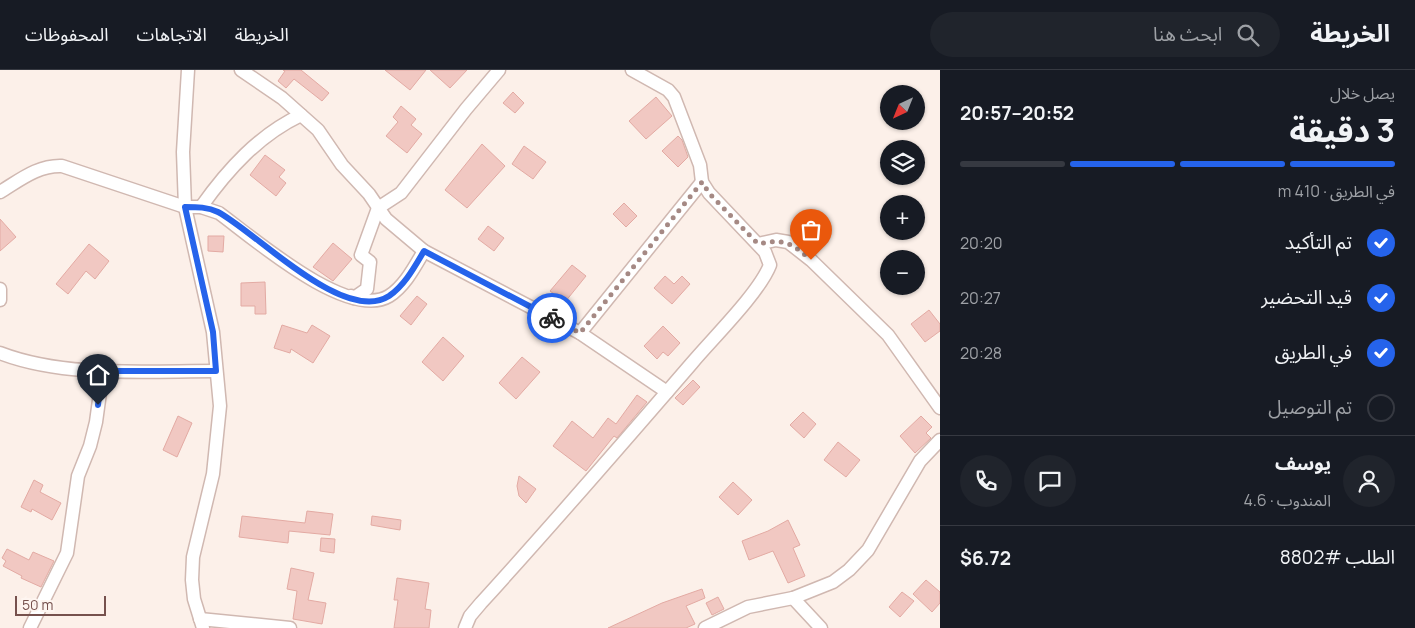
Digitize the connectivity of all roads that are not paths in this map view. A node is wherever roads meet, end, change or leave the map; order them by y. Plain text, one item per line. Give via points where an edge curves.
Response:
1 (188, 70) edge
2 (241, 70) edge
3 (499, 70) edge
4 (632, 70) edge
5 (301, 114) junction
6 (702, 182) junction
7 (0, 192) edge
8 (185, 207) junction
9 (201, 207) junction
10 (378, 208) junction
11 (758, 244) junction
12 (424, 251) junction
13 (0, 289) edge
14 (329, 290) junction
15 (0, 300) edge
16 (580, 333) junction
17 (0, 353) edge
18 (102, 371) junction
19 (216, 371) junction
20 (667, 392) junction
21 (940, 408) edge
22 (940, 440) edge
23 (794, 598) junction
24 (201, 624) edge
25 (30, 628) edge
26 (290, 628) edge
27 (465, 628) edge
28 (706, 628) edge
29 (821, 628) edge

1 - 8 street via 183,152
2 - 5 street
3 - 10 street via 402,193
4 - 6 street via 674,97 700,165
5 - 9 street via 260,140 214,188
5 - 10 street via 318,130
6 - 11 street
6 - 16 street
7 - 8 street via 38,169 62,166
8 - 9 street
8 - 19 street via 213,332
9 - 14 street via 219,213 304,276
10 - 12 street via 397,230
10 - 14 street via 361,255 370,262 367,289 354,298
11 - 20 street via 770,265 766,275
11 - 21 street via 776,240 788,242 811,260 888,335
12 - 14 street via 400,286 384,298 361,300
12 - 16 street
13 - 15 street
16 - 20 street
17 - 18 street via 23,362
18 - 19 street
18 - 25 street via 96,422 78,476 67,553
19 - 24 street via 220,406 217,443 193,557 194,600
20 - 27 street via 481,603
22 - 23 street via 920,462 859,562 834,582
23 - 28 street via 748,607
23 - 29 street
24 - 26 street

